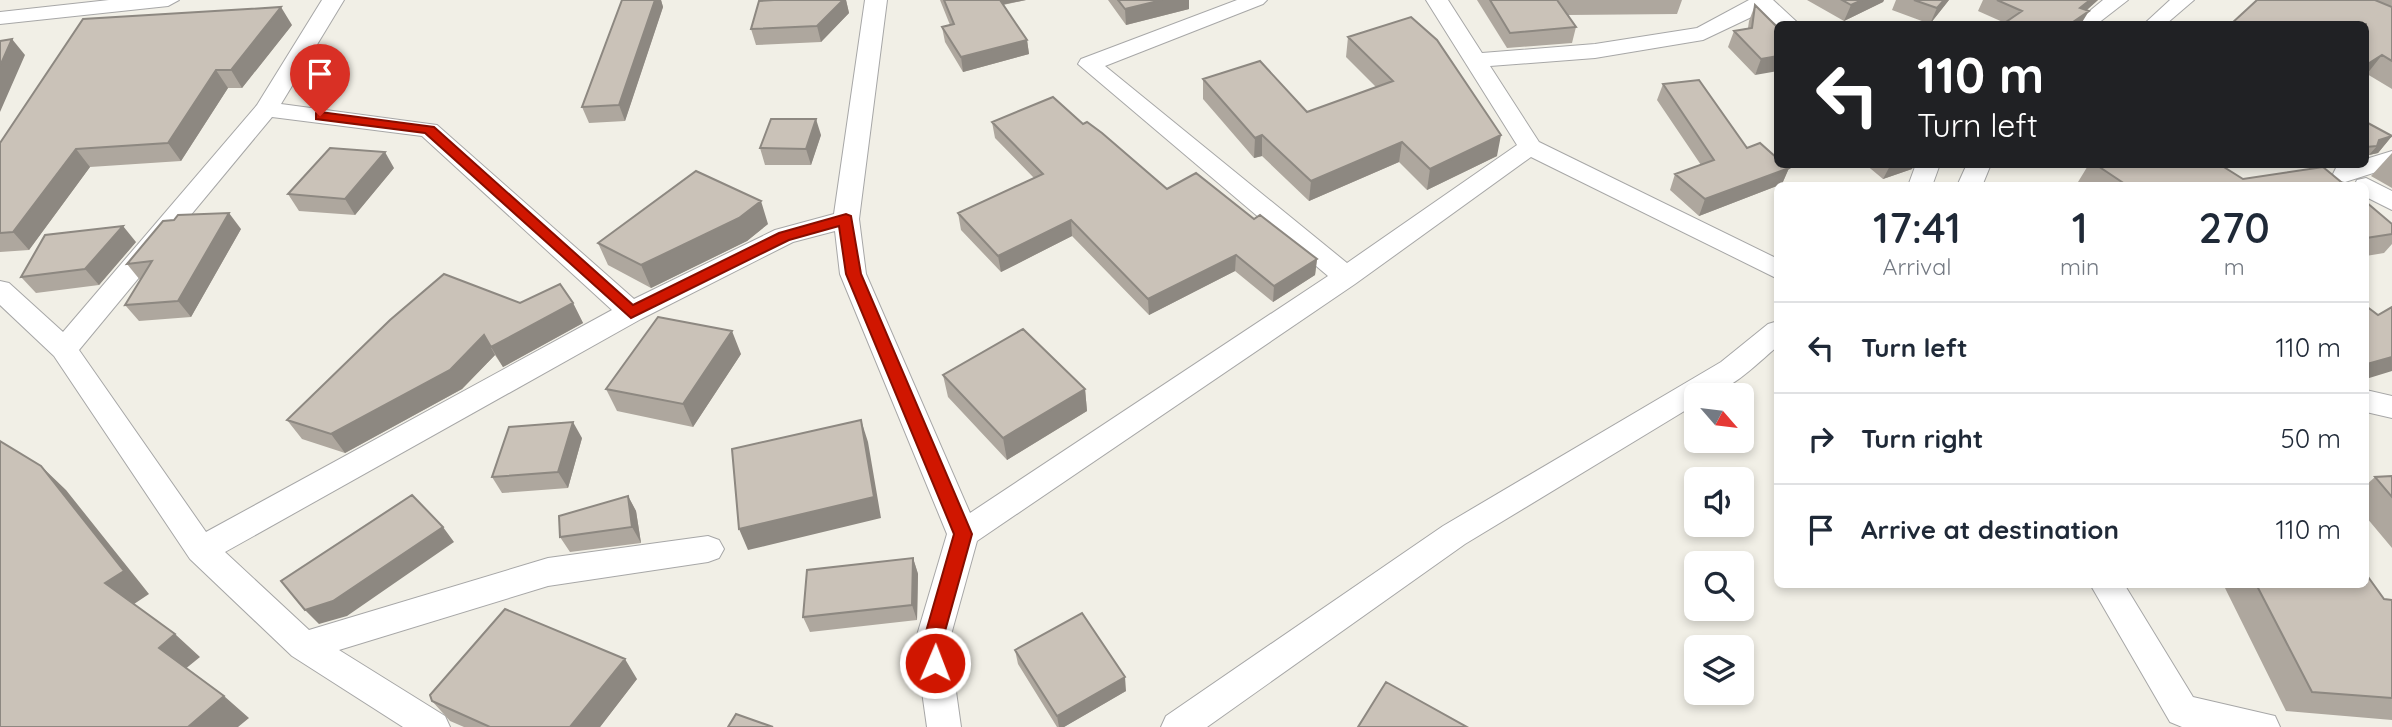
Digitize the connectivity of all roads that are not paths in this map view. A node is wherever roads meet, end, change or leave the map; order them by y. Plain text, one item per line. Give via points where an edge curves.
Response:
1 (168, 0) edge
2 (332, 0) edge
3 (876, 0) edge
4 (1256, 0) edge
5 (1437, 0) edge
6 (2117, 0) edge
7 (2183, 0) edge
8 (1761, 1) edge
9 (0, 18) edge
10 (1784, 21) edge
11 (2088, 21) edge
12 (2158, 21) edge
13 (1476, 60) junction
14 (266, 109) junction
15 (1530, 147) junction
16 (2392, 159) edge
17 (2351, 177) edge
18 (2369, 188) edge
19 (2392, 202) edge
20 (846, 219) junction
21 (1774, 268) edge
22 (1346, 278) junction
23 (0, 290) edge
24 (631, 312) junction
25 (1774, 334) edge
26 (64, 349) junction
27 (2369, 402) edge
28 (2392, 407) edge
29 (963, 534) junction
30 (708, 549) dead end
31 (201, 551) junction
32 (2108, 588) edge
33 (2129, 588) edge
34 (304, 646) junction
35 (2185, 719) edge
36 (433, 727) edge
37 (944, 727) edge
38 (1178, 727) edge
39 (2263, 727) edge

1 - 9 street
2 - 14 street
3 - 20 street
4 - 22 street via 1089,64
5 - 13 street
6 - 11 street
7 - 12 street
8 - 10 street
8 - 13 street via 1703,34 1595,51
13 - 15 street
14 - 24 street via 429,130
14 - 26 street
15 - 21 street
15 - 22 street
16 - 17 street
18 - 19 street
20 - 24 street via 784,236
20 - 29 street via 853,274
22 - 29 street
23 - 26 street
24 - 31 street
25 - 38 street via 1731,369 1454,535
26 - 31 street
27 - 28 street
29 - 37 street via 932,642
30 - 34 street via 548,572
31 - 34 street
32 - 35 street
33 - 35 street
34 - 36 street
35 - 39 street

